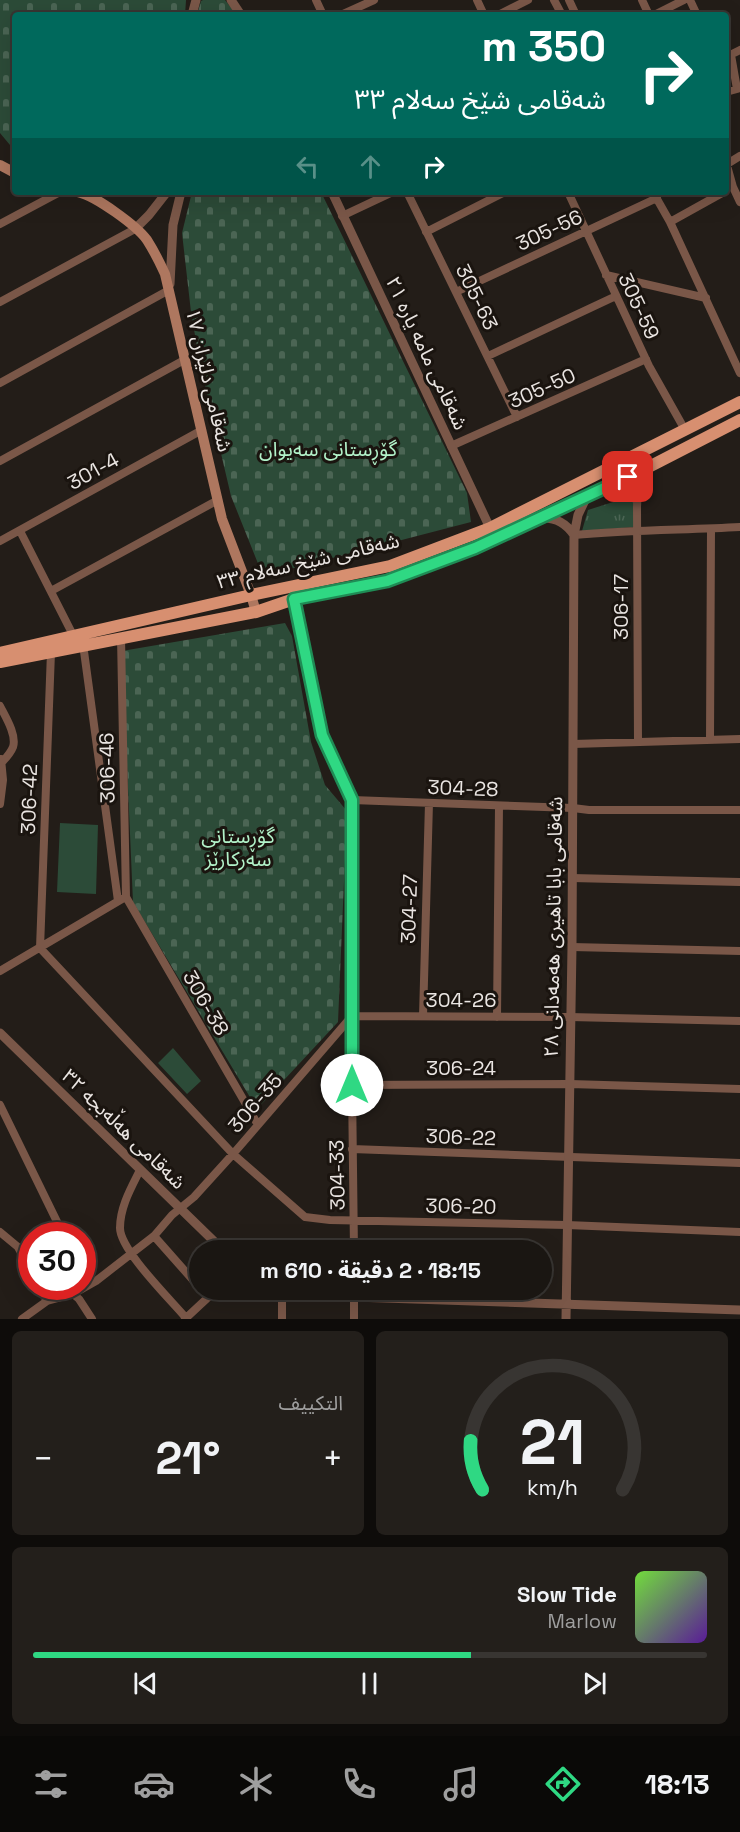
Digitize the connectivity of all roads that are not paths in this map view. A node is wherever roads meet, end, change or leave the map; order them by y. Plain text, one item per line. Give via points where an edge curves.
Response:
1 (374, 0) edge
2 (528, 0) edge
3 (684, 0) edge
4 (348, 12) edge
5 (504, 12) edge
6 (660, 12) edge
7 (740, 50) edge
8 (729, 56) edge
9 (739, 88) edge
10 (729, 191) edge
11 (54, 195) edge
12 (85, 195) edge
13 (165, 195) edge
14 (180, 195) edge
15 (333, 195) edge
16 (387, 195) edge
17 (408, 195) edge
18 (569, 195) edge
19 (655, 195) edge
20 (719, 195) edge
21 (489, 196) edge
22 (740, 202) edge
23 (342, 216) junction
24 (670, 222) junction
25 (0, 224) edge
26 (135, 229) junction
27 (586, 230) junction
28 (426, 232) junction
29 (606, 275) junction
30 (169, 290) junction
31 (456, 292) junction
32 (616, 296) junction
33 (706, 298) junction
34 (0, 302) edge
35 (488, 356) junction
36 (186, 359) junction
37 (646, 359) junction
38 (740, 373) edge
39 (0, 383) edge
40 (740, 402) edge
41 (518, 417) junction
42 (740, 420) edge
43 (202, 430) junction
44 (685, 430) junction
45 (451, 446) junction
46 (645, 450) junction
47 (0, 461) edge
48 (621, 463) junction
49 (651, 466) junction
50 (633, 475) junction
51 (587, 496) junction
52 (218, 500) junction
53 (540, 518) junction
54 (740, 527) edge
55 (489, 528) junction
56 (711, 529) junction
57 (637, 530) junction
58 (20, 531) junction
59 (574, 535) junction
60 (0, 541) edge
61 (51, 591) junction
62 (251, 595) junction
63 (294, 599) junction
64 (256, 612) junction
65 (73, 635) junction
66 (121, 637) junction
67 (83, 644) junction
68 (23, 652) junction
69 (51, 652) junction
70 (0, 653) edge
71 (0, 662) edge
72 (0, 706) edge
73 (710, 739) junction
74 (740, 739) edge
75 (638, 742) junction
76 (573, 744) junction
77 (1, 760) edge
78 (352, 800) junction
79 (0, 804) edge
80 (429, 804) junction
81 (499, 806) junction
82 (573, 808) junction
83 (740, 810) edge
84 (572, 878) junction
85 (740, 882) edge
86 (126, 897) junction
87 (118, 902) junction
88 (572, 947) junction
89 (40, 948) junction
90 (740, 951) edge
91 (0, 971) edge
92 (352, 1016) junction
93 (423, 1016) junction
94 (497, 1017) junction
95 (570, 1017) junction
96 (740, 1021) edge
97 (1, 1037) edge
98 (570, 1084) junction
99 (352, 1085) junction
100 (740, 1089) edge
101 (0, 1105) edge
102 (258, 1125) junction
103 (352, 1149) junction
104 (233, 1154) junction
105 (568, 1157) junction
106 (740, 1163) edge
107 (140, 1170) junction
108 (180, 1208) junction
109 (354, 1220) junction
110 (57, 1222) edge
111 (567, 1225) junction
112 (0, 1232) edge
113 (740, 1232) edge
114 (154, 1236) junction
115 (213, 1240) edge
116 (354, 1240) edge
117 (18, 1247) edge
118 (131, 1254) junction
119 (189, 1275) edge
120 (96, 1281) edge
121 (54, 1300) edge
122 (80, 1300) edge
123 (205, 1300) edge
124 (282, 1300) edge
125 (354, 1300) edge
126 (481, 1300) edge
127 (47, 1302) joint
128 (566, 1304) junction
129 (740, 1310) edge
130 (186, 1318) edge
131 (22, 1319) edge
132 (92, 1319) edge
133 (282, 1319) edge
134 (354, 1319) edge
135 (566, 1319) edge

1 - 4 street
2 - 5 street
3 - 6 street
7 - 8 street
8 - 9 street
10 - 22 street
11 - 25 street
12 - 26 main road, شەقامی دلێران ١٧ via 114,210
13 - 26 street
14 - 30 street via 173,225
15 - 23 street, شەقامی مامە یارە ٢١
16 - 23 street
17 - 28 street, 305-63
18 - 27 street, 305-59
19 - 24 street
19 - 27 street, 305-56
20 - 24 street
21 - 28 street
23 - 45 street, شەقامی مامە یارە ٢١
24 - 33 street
26 - 30 main road, شەقامی دلێران ١٧ via 147,239
26 - 34 street
27 - 29 street, 305-59
27 - 31 street, 305-56
28 - 31 street, 305-63
29 - 32 street, 305-59
29 - 33 street
30 - 36 main road, شەقامی دلێران ١٧
30 - 39 street
31 - 35 street, 305-63
32 - 35 street
32 - 37 street, 305-59
33 - 38 street
35 - 41 street, 305-63
36 - 43 main road, شەقامی دلێران ١٧
36 - 47 street
37 - 41 street, 305-50
37 - 44 street, 305-59
40 - 44 main road, شەقامی شێخ سەلام ٣٣
41 - 45 street, 305-50
42 - 49 main road, شەقامی شێخ سەلام ٣٣
43 - 52 main road, شەقامی دلێران ١٧
43 - 58 street, 301-4
44 - 46 main road, شەقامی شێخ سەلام ٣٣
45 - 55 street, شەقامی مامە یارە ٢١
46 - 48 main road, شەقامی شێخ سەلام ٣٣
46 - 49 main road via 645,460
48 - 50 main road
48 - 55 main road, شەقامی شێخ سەلام ٣٣
49 - 50 main road, شەقامی شێخ سەلام ٣٣
50 - 51 main road, شەقامی شێخ سەلام ٣٣
50 - 57 street, 306-17
51 - 53 main road, شەقامی شێخ سەلام ٣٣
51 - 59 street, شەقامی بابا تاهیری هەمەدانی ٢٨
52 - 61 street
52 - 62 main road, شەقامی دلێران ١٧
53 - 59 street via 560,521
53 - 63 main road, شەقامی شێخ سەلام ٣٣ via 387,581
54 - 56 street
55 - 62 main road, شەقامی شێخ سەلام ٣٣ via 390,566
56 - 57 street
56 - 73 street
57 - 59 street
57 - 75 street, 306-17
58 - 60 street, 301-4
58 - 61 street
59 - 76 street, شەقامی بابا تاهیری هەمەدانی ٢٨
61 - 65 street
62 - 64 main road, شەقامی دلێران ١٧
62 - 65 main road, شەقامی شێخ سەلام ٣٣
63 - 64 main road, شەقامی شێخ سەلام ٣٣
63 - 78 street, 304-33 via 322,735
64 - 66 main road, شەقامی شێخ سەلام ٣٣
65 - 68 main road, شەقامی شێخ سەلام ٣٣
66 - 67 main road, شەقامی شێخ سەلام ٣٣
66 - 86 street, 306-46
67 - 69 main road, شەقامی شێخ سەلام ٣٣
67 - 87 street
68 - 69 main road, شەقامی شێخ سەلام ٣٣
68 - 70 main road, شەقامی شێخ سەلام ٣٣
68 - 71 main road, شەقامی شێخ سەلام ٣٣
69 - 89 street, 306-42
72 - 77 street via 14,742
73 - 74 street
73 - 75 street
75 - 76 street
76 - 82 street, شەقامی بابا تاهیری هەمەدانی ٢٨
77 - 79 street
78 - 80 street, 304-28
78 - 92 street, 304-33
80 - 81 street, 304-28
80 - 93 street, 304-27
81 - 82 street, 304-28
81 - 94 street
82 - 83 street, 304-28
82 - 84 street, شەقامی بابا تاهیری هەمەدانی ٢٨
84 - 85 street
84 - 88 street, شەقامی بابا تاهیری هەمەدانی ٢٨
86 - 87 street
86 - 102 street, 306-38
87 - 89 street
88 - 90 street
88 - 95 street, شەقامی بابا تاهیری هەمەدانی ٢٨
89 - 91 street
89 - 104 street, 306-20
92 - 93 street, 304-26
92 - 99 street, 304-33
92 - 102 street, 306-35
93 - 94 street, 304-26
94 - 95 street, 304-26
95 - 96 street, 304-26
95 - 98 street, شەقامی بابا تاهیری هەمەدانی ٢٨
97 - 107 street, شەقامی هەڵەبجە ٣٢
98 - 99 street, 306-24
98 - 100 street, 306-24
98 - 105 street, شەقامی بابا تاهیری هەمەدانی ٢٨
99 - 103 street, 304-33
101 - 110 street
102 - 104 street, 306-35
103 - 105 street, 306-22
103 - 109 street, 304-33
104 - 108 street, 306-35
104 - 109 street, 306-20 via 305,1217
105 - 106 street, 306-22
105 - 111 street, شەقامی بابا تاهیری هەمەدانی ٢٨
107 - 108 street, شەقامی هەڵەبجە ٣٢
107 - 118 street via 120,1226
108 - 114 street, 306-35
108 - 115 street, شەقامی هەڵەبجە ٣٢
109 - 111 street, 306-20
109 - 116 street, 304-33
111 - 113 street, 306-20
111 - 128 street, شەقامی بابا تاهیری هەمەدانی ٢٨
112 - 117 street
114 - 118 street, 306-35
114 - 119 street
118 - 120 street, 306-35
118 - 130 street
121 - 127 street, 306-35
122 - 132 street
123 - 130 street
124 - 133 street
125 - 134 street
126 - 128 street
127 - 131 street, 306-35
128 - 129 street
128 - 135 street, شەقامی بابا تاهیری هەمەدانی ٢٨

